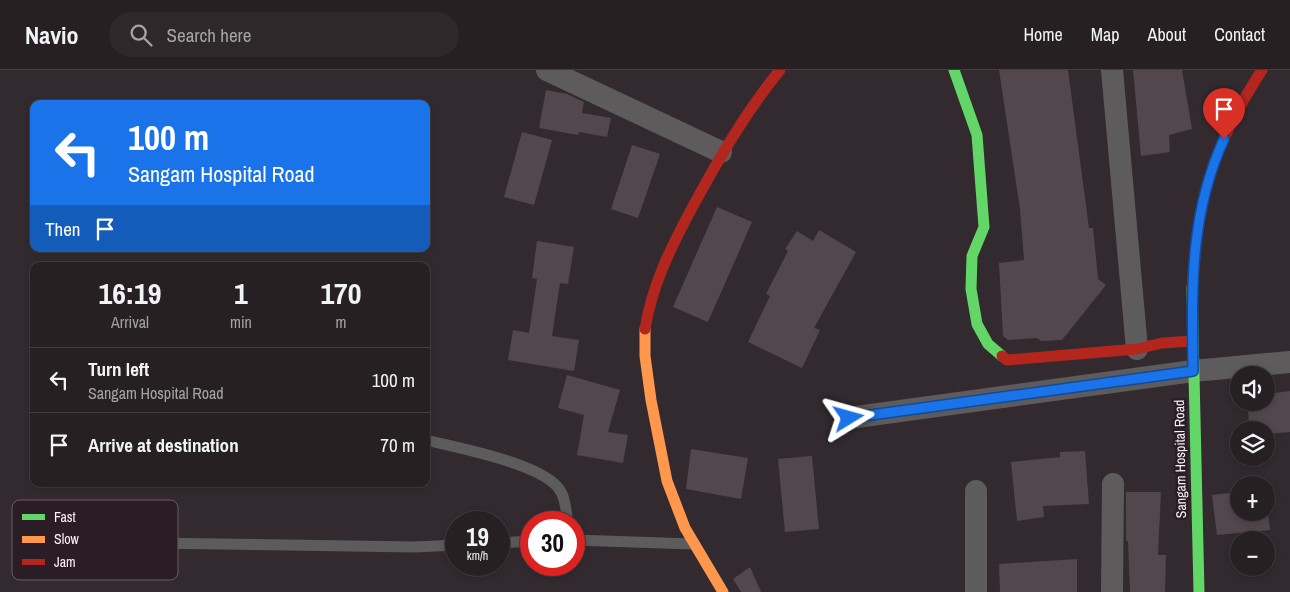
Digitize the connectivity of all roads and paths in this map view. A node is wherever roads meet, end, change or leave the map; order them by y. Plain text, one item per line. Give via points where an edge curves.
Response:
1 (546, 70) edge
2 (780, 70) edge
3 (954, 70) edge
4 (1112, 70) edge
5 (1262, 70) edge
6 (721, 152) junction
7 (1192, 340) junction
8 (1137, 349) junction
9 (1290, 362) edge
10 (1193, 371) junction
11 (849, 418) dead end
12 (430, 441) edge
13 (1113, 484) dead end
14 (976, 491) dead end
15 (565, 511) edge
16 (585, 540) edge
17 (178, 543) edge
18 (694, 544) junction
19 (445, 546) edge
20 (723, 592) edge
21 (976, 592) edge
22 (1112, 592) edge
23 (1199, 592) edge

1 - 6 street
2 - 6 street
3 - 8 street via 977,135 984,227 972,256 971,289 977,324 988,344 1007,360
4 - 8 street
5 - 7 street, Sangam Hospital Road via 1231,122 1204,190 1195,242
6 - 18 street via 659,276 649,304 645,330 646,365 667,482
7 - 8 street
7 - 10 street, Sangam Hospital Road
9 - 10 street
10 - 11 street
10 - 23 street, Sangam Hospital Road
12 - 15 lane via 510,462 545,475 561,492
13 - 22 street
14 - 21 street
16 - 18 lane
17 - 19 lane
18 - 20 street

